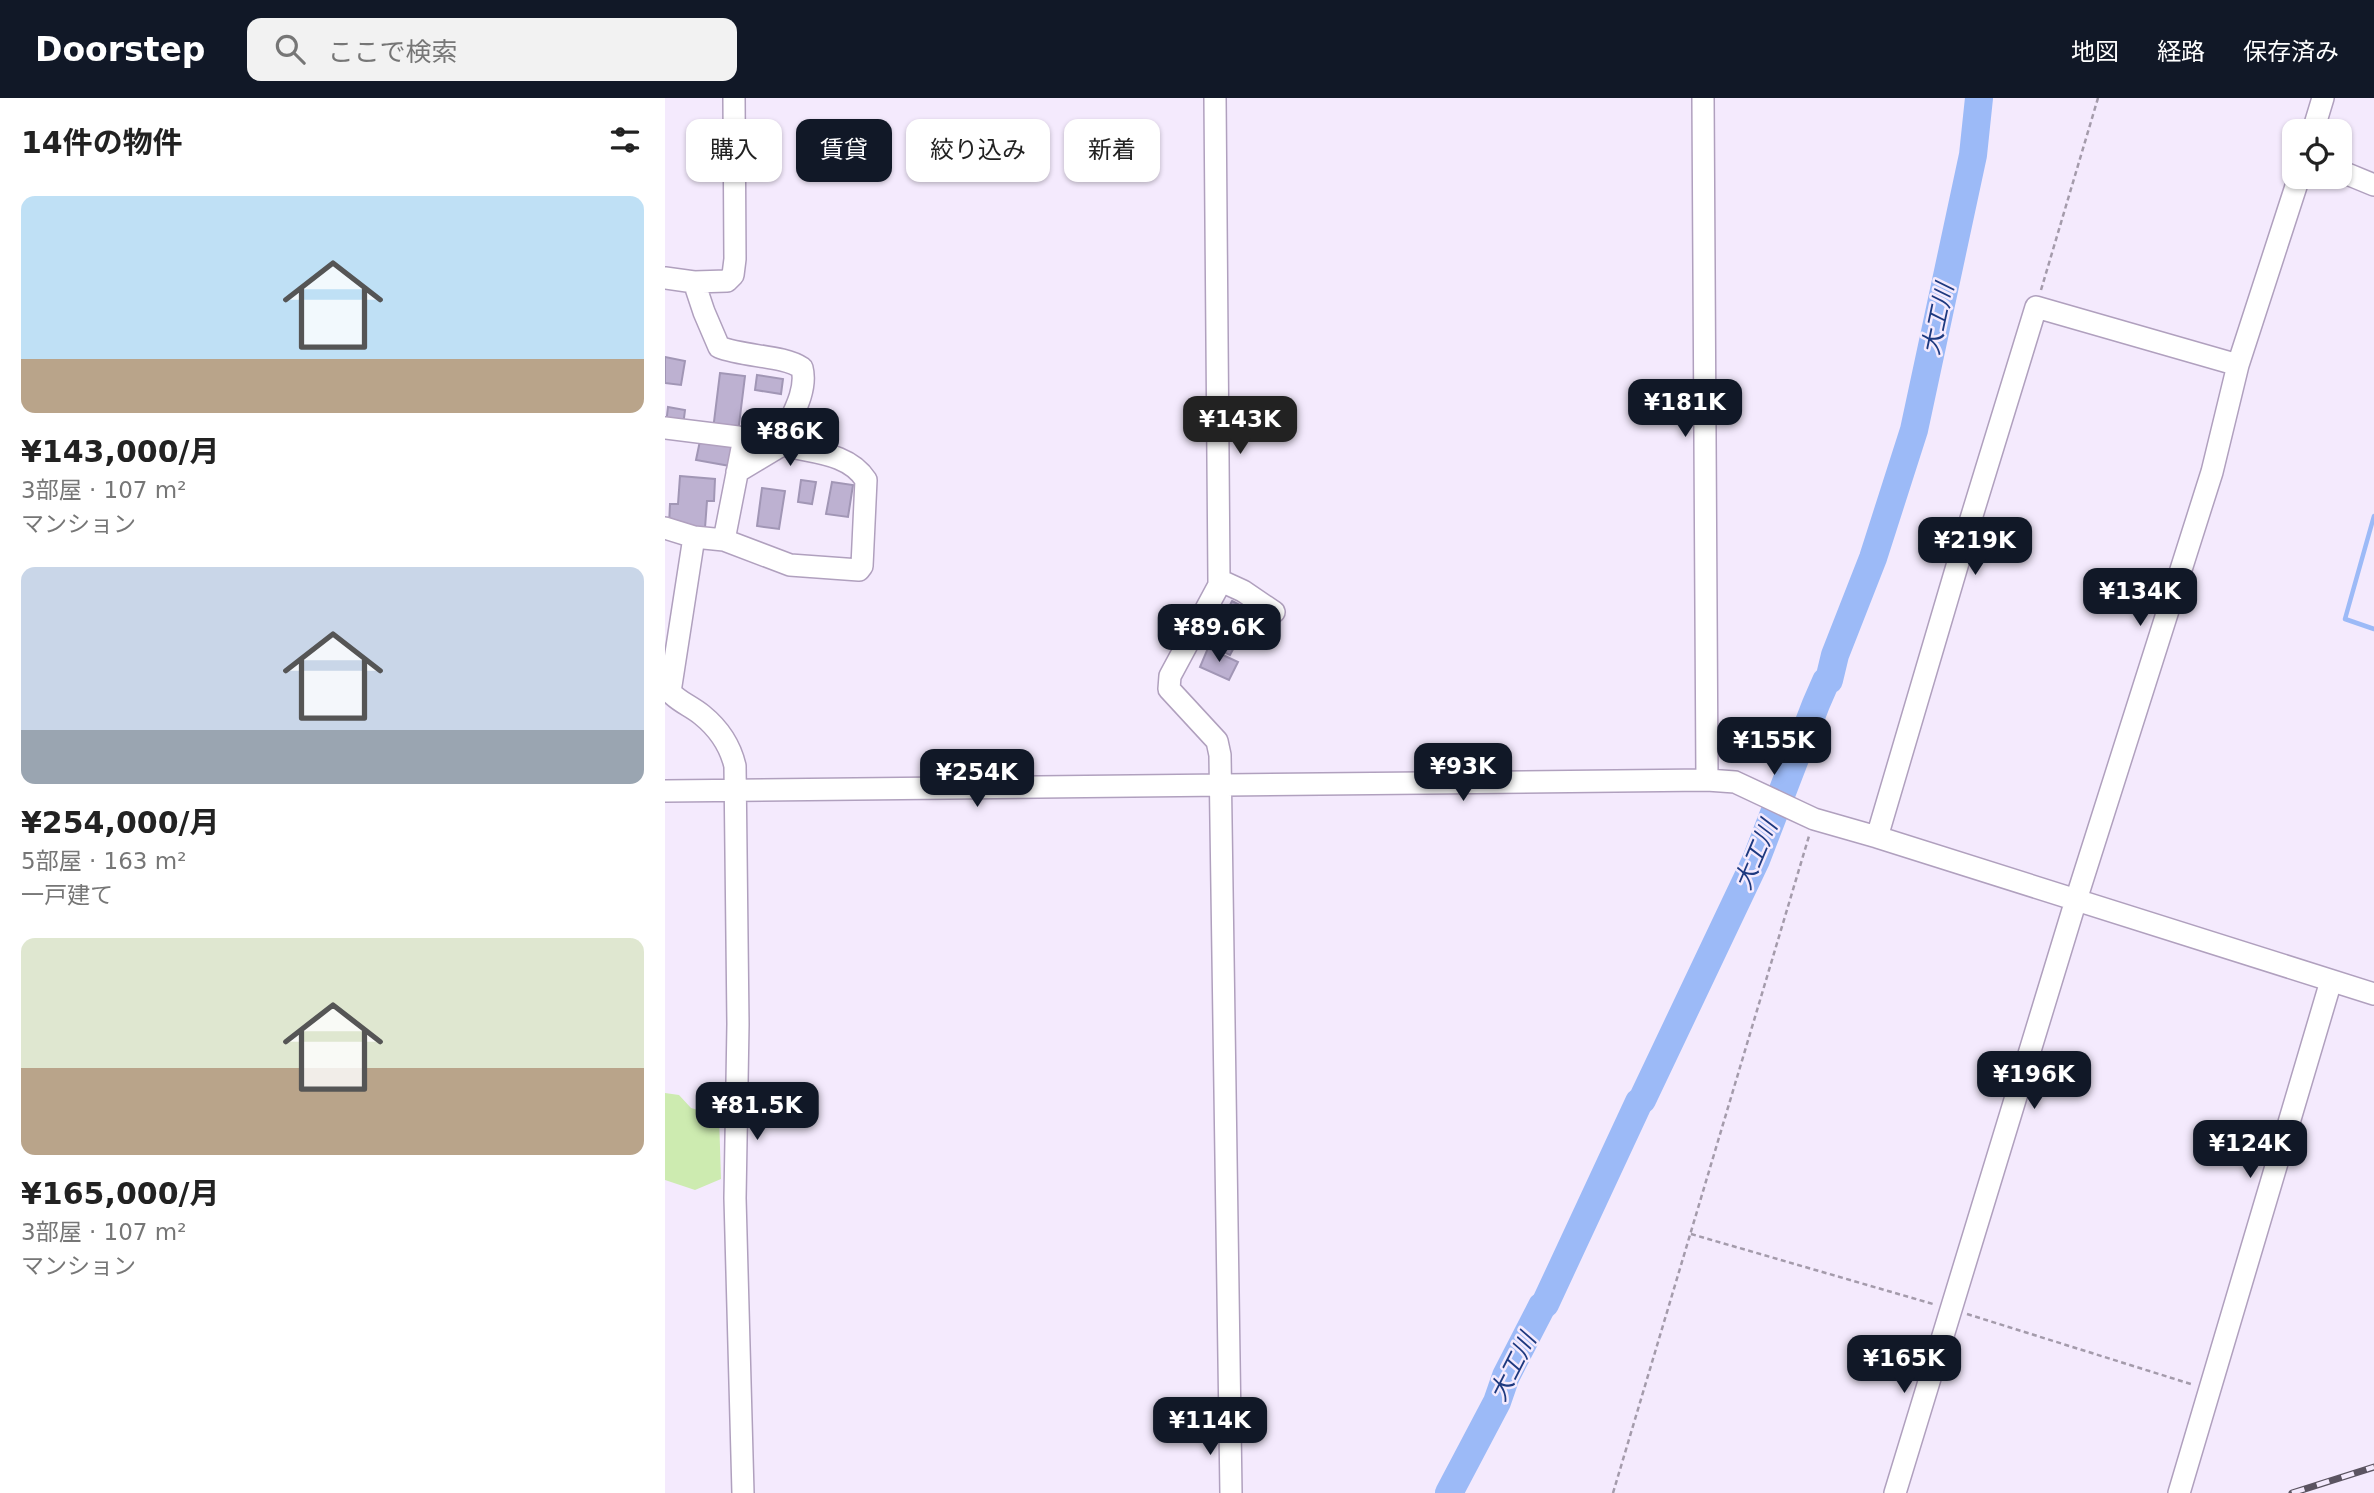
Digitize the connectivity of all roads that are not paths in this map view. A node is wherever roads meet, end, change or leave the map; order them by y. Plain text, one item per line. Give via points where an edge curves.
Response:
1 (734, 98) edge
2 (1215, 98) edge
3 (1703, 98) edge
4 (2323, 98) edge
5 (2317, 119) edge
6 (2352, 176) edge
7 (2374, 185) edge
8 (2295, 189) edge
9 (665, 278) edge
10 (694, 282) junction
11 (2238, 365) junction
12 (665, 428) edge
13 (782, 445) junction
14 (737, 472) junction
15 (665, 528) edge
16 (694, 537) junction
17 (724, 540) junction
18 (1219, 580) junction
19 (1274, 612) dead end
20 (673, 615) edge
21 (669, 699) edge
22 (1707, 780) junction
23 (1219, 784) junction
24 (735, 791) junction
25 (665, 792) edge
26 (1877, 837) junction
27 (2076, 900) junction
28 (2331, 981) junction
29 (2374, 994) edge
30 (743, 1493) edge
31 (1231, 1493) edge
32 (1895, 1493) edge
33 (2179, 1493) edge

1 - 10 street via 733,275 727,281
2 - 18 street
3 - 22 street
4 - 5 street
6 - 7 street
8 - 11 street
9 - 10 street
10 - 13 street via 719,347 802,368 803,387
11 - 26 street via 2036,307
11 - 27 street via 2212,472
12 - 14 street via 738,437 743,443
13 - 14 street
13 - 17 street via 831,455 860,471 866,480 862,566 859,570 790,565
14 - 17 street
15 - 16 street
16 - 17 street
16 - 20 street
18 - 19 street
18 - 23 street via 1170,676 1169,689 1217,741
20 - 21 street
21 - 24 street via 702,715 723,736 735,766
22 - 23 street
22 - 26 street via 1735,782 1814,819
23 - 24 street
23 - 31 street
24 - 25 street
24 - 30 street via 735,1198
26 - 27 street
27 - 28 street
27 - 32 street
28 - 29 street
28 - 33 street

